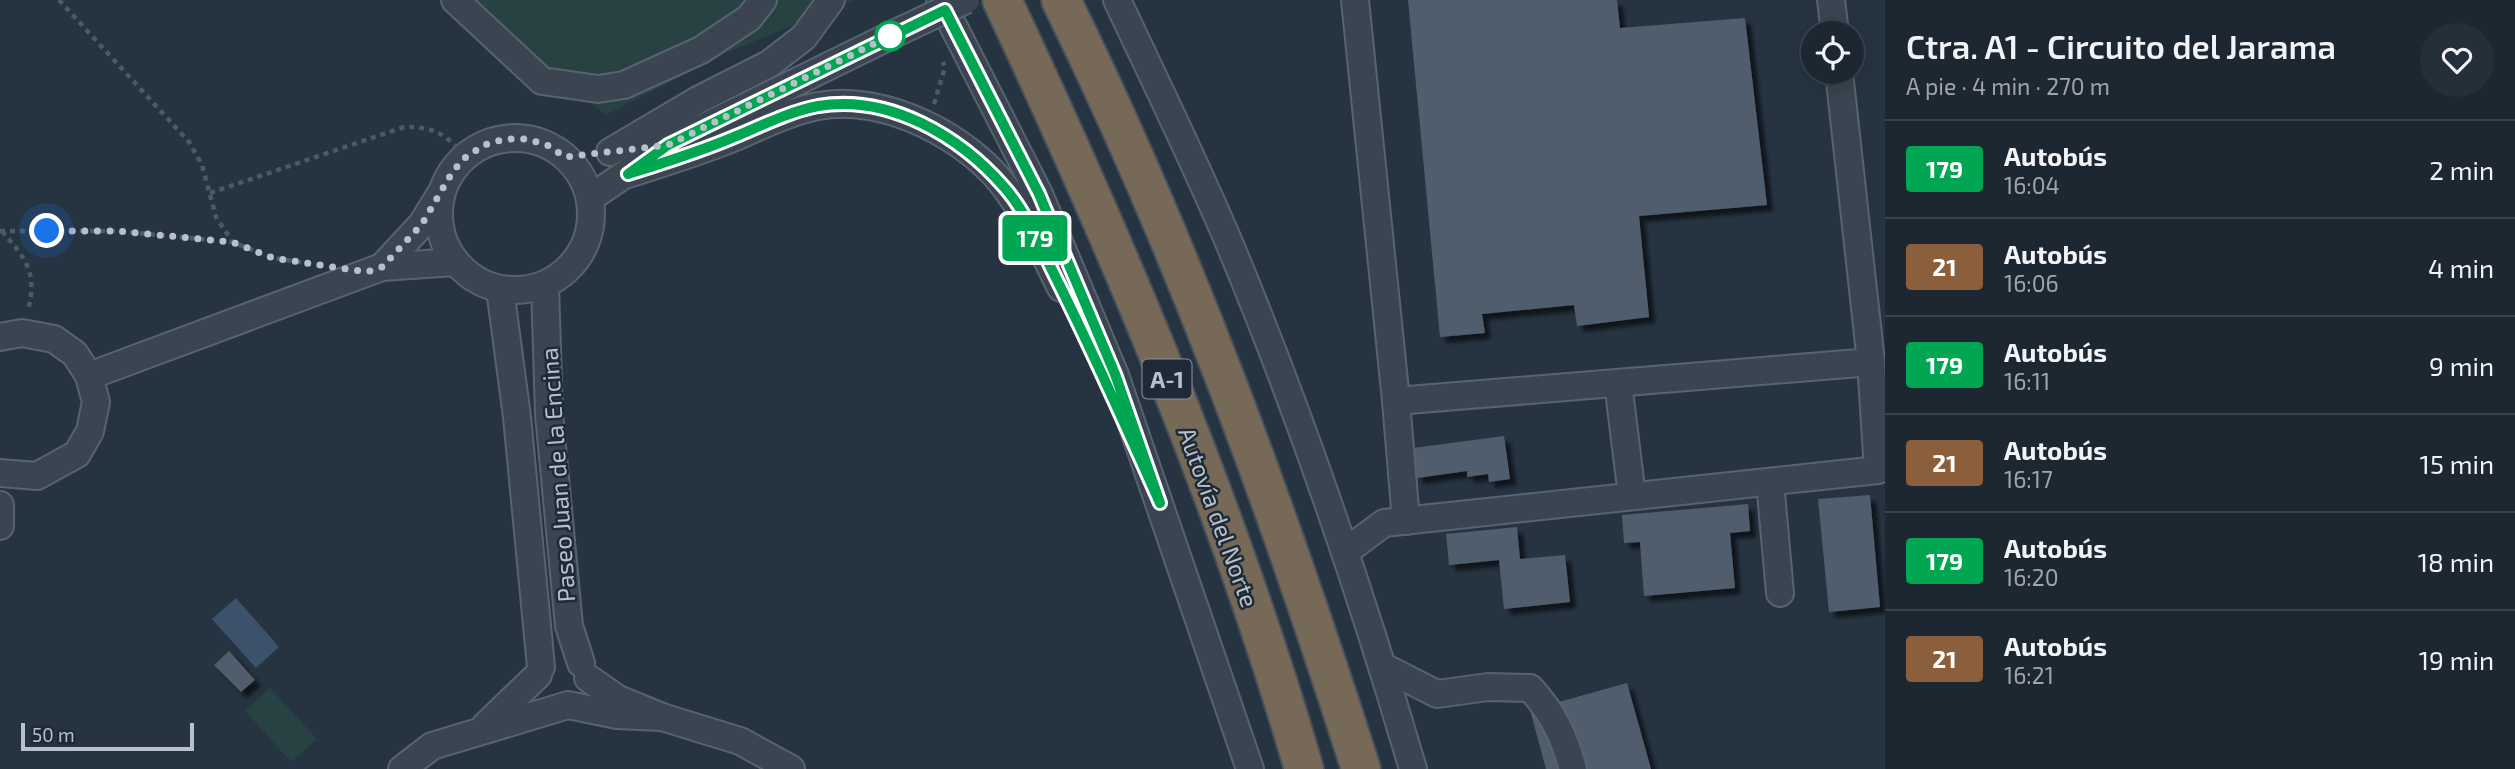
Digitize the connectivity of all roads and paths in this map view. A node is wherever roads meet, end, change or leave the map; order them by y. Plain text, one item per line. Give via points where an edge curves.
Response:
1 (60, 0) edge
2 (454, 0) edge
3 (763, 0) edge
4 (831, 0) edge
5 (940, 0) edge
6 (966, 0) edge
7 (1002, 0) edge
8 (1061, 0) edge
9 (1117, 0) edge
10 (1135, 0) edge
11 (1355, 0) edge
12 (1831, 0) edge
13 (1834, 21) edge
14 (940, 56) dead end
15 (1840, 84) edge
16 (926, 125) junction
17 (668, 145) junction
18 (610, 152) junction
19 (466, 157) junction
20 (565, 157) junction
21 (1194, 165) junction
22 (628, 174) junction
23 (444, 188) junction
24 (210, 193) junction
25 (590, 198) junction
26 (1, 231) edge
27 (232, 242) junction
28 (456, 261) junction
29 (375, 270) junction
30 (545, 285) junction
31 (500, 289) junction
32 (11, 335) edge
33 (1871, 362) junction
34 (89, 376) junction
35 (1618, 383) junction
36 (1396, 401) junction
37 (0, 473) edge
38 (1770, 482) junction
39 (1632, 496) junction
40 (1160, 503) junction
41 (0, 505) edge
42 (1406, 521) junction
43 (0, 526) edge
44 (1345, 552) junction
45 (1780, 593) dead end
46 (1382, 666) junction
47 (584, 670) junction
48 (539, 671) junction
49 (568, 705) junction
50 (662, 718) junction
51 (482, 729) junction
52 (402, 769) edge
53 (791, 769) edge
54 (1250, 769) edge
55 (1304, 769) edge
56 (1361, 769) edge
57 (1413, 769) edge
58 (1573, 769) edge

1 - 24 path via 189,142
2 - 3 street via 542,81 598,89 624,85 701,50 749,18
4 - 18 street via 804,37 769,64
5 - 40 street via 1039,194 1115,374
6 - 17 street, bridge
7 - 55 highway, Autovía del Norte / A-1 via 1080,166 1182,415 1240,568
8 - 56 highway, A-1 via 1221,360
9 - 21 street
10 - 21 street via 1175,87
11 - 36 street
12 - 13 street
14 - 16 path via 945,66
15 - 33 street
16 - 22 street via 860,105 820,106
16 - 40 street via 972,155 1007,190 1090,345
17 - 18 street
17 - 22 street
18 - 20 street
19 - 20 street via 484,145 526,139
19 - 23 street
19 - 24 path via 446,135 423,127 404,127
20 - 25 street via 581,176
21 - 44 street via 1265,332
22 - 25 street
23 - 28 street via 439,213 443,239
23 - 29 street via 422,224
24 - 27 path via 216,217
25 - 30 street via 591,225 583,250 567,271
26 - 27 path via 117,231
26 - 32 path via 27,261 31,297
27 - 29 path via 273,258
28 - 29 street
28 - 31 street via 468,274
29 - 34 street
30 - 31 street
30 - 47 street, Paseo Juan de la Encina via 550,414 569,626
31 - 48 street, Paseo Juan de la Encina via 517,417
32 - 34 street via 54,339 75,354
33 - 35 street
33 - 38 street via 1878,470
34 - 37 street via 96,402 90,431 77,454 37,476
35 - 36 street
35 - 39 street
36 - 42 street
38 - 39 street
38 - 45 street
39 - 42 street
40 - 54 street
41 - 43 street
42 - 44 street via 1384,523
44 - 46 street
46 - 57 street
46 - 58 street via 1437,694 1488,687 1530,688 1563,733
47 - 48 street via 562,655 553,656
47 - 49 street via 582,696
47 - 50 street via 618,699
48 - 49 street via 538,684 545,698
48 - 51 street
49 - 50 street
49 - 51 street
50 - 53 street via 740,741
51 - 52 street via 432,746

